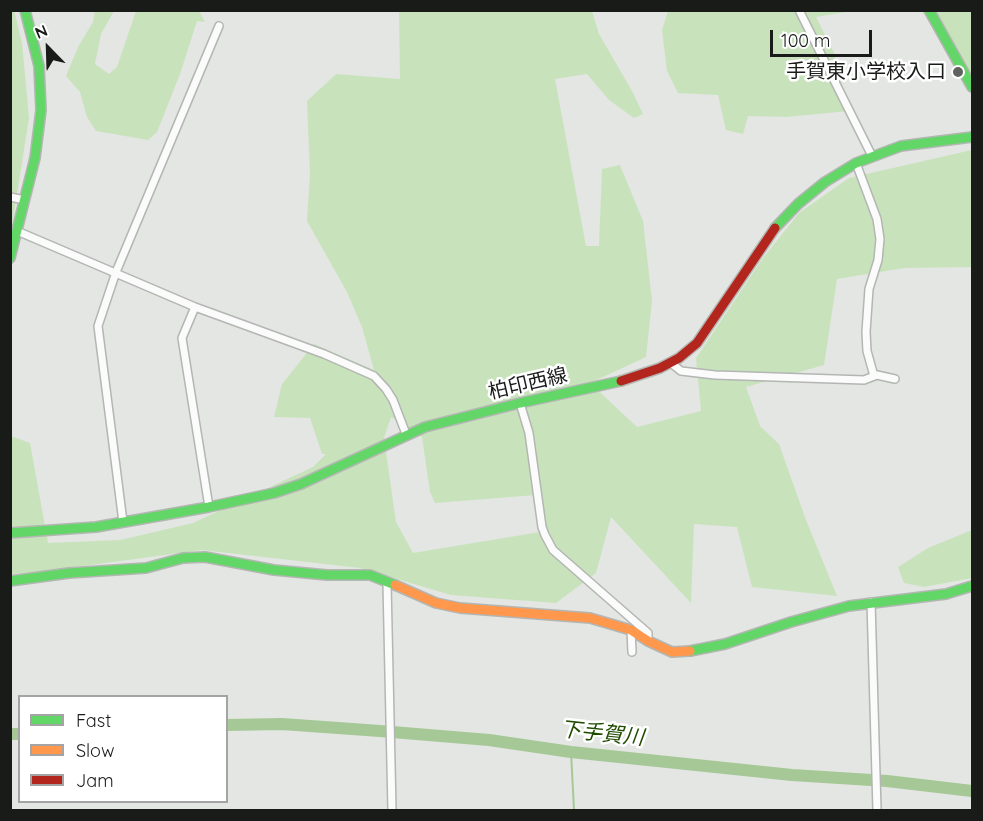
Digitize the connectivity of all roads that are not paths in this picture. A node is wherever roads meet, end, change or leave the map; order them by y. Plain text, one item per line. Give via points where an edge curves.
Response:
1 (25, 10) edge
2 (799, 10) edge
3 (929, 10) edge
4 (219, 26) dead end
5 (972, 87) edge
6 (972, 137) edge
7 (872, 156) junction
8 (856, 163) junction
9 (10, 197) edge
10 (25, 200) junction
11 (17, 231) junction
12 (10, 258) edge
13 (116, 272) junction
14 (195, 307) junction
15 (671, 363) junction
16 (874, 376) junction
17 (895, 379) dead end
18 (520, 403) junction
19 (406, 434) junction
20 (209, 507) junction
21 (123, 522) junction
22 (10, 533) edge
23 (10, 581) edge
24 (387, 583) junction
25 (972, 586) edge
26 (871, 602) junction
27 (632, 630) junction
28 (648, 641) junction
29 (632, 652) dead end
30 (392, 810) edge
31 (877, 810) edge

1 - 10 street via 37,56 40,110 36,158
2 - 7 street
3 - 5 street
4 - 13 street
6 - 7 street, 柏印西線 via 922,142
7 - 8 street, 柏印西線
8 - 15 street, 柏印西線 via 812,192 783,218 711,324 688,351
8 - 16 street via 877,219 880,239 869,289 866,332
9 - 10 street
10 - 11 street
11 - 12 street
11 - 13 street
13 - 14 street
13 - 21 street via 98,326
14 - 19 street via 374,376 393,400
14 - 20 street via 182,338
15 - 16 street via 681,371 715,375 864,380
15 - 18 street, 柏印西線 via 620,382
16 - 17 street
18 - 19 street, 柏印西線
18 - 28 street via 529,433 542,527 553,550 648,633
19 - 20 street, 柏印西線 via 301,484
20 - 21 street, 柏印西線
21 - 22 street, 柏印西線
23 - 24 street via 146,568 183,558 205,557 274,570 370,575
24 - 27 street via 436,603 590,618
24 - 30 street
25 - 26 street via 946,594
26 - 28 street via 697,650 672,652
26 - 31 street
27 - 28 street
27 - 29 street

